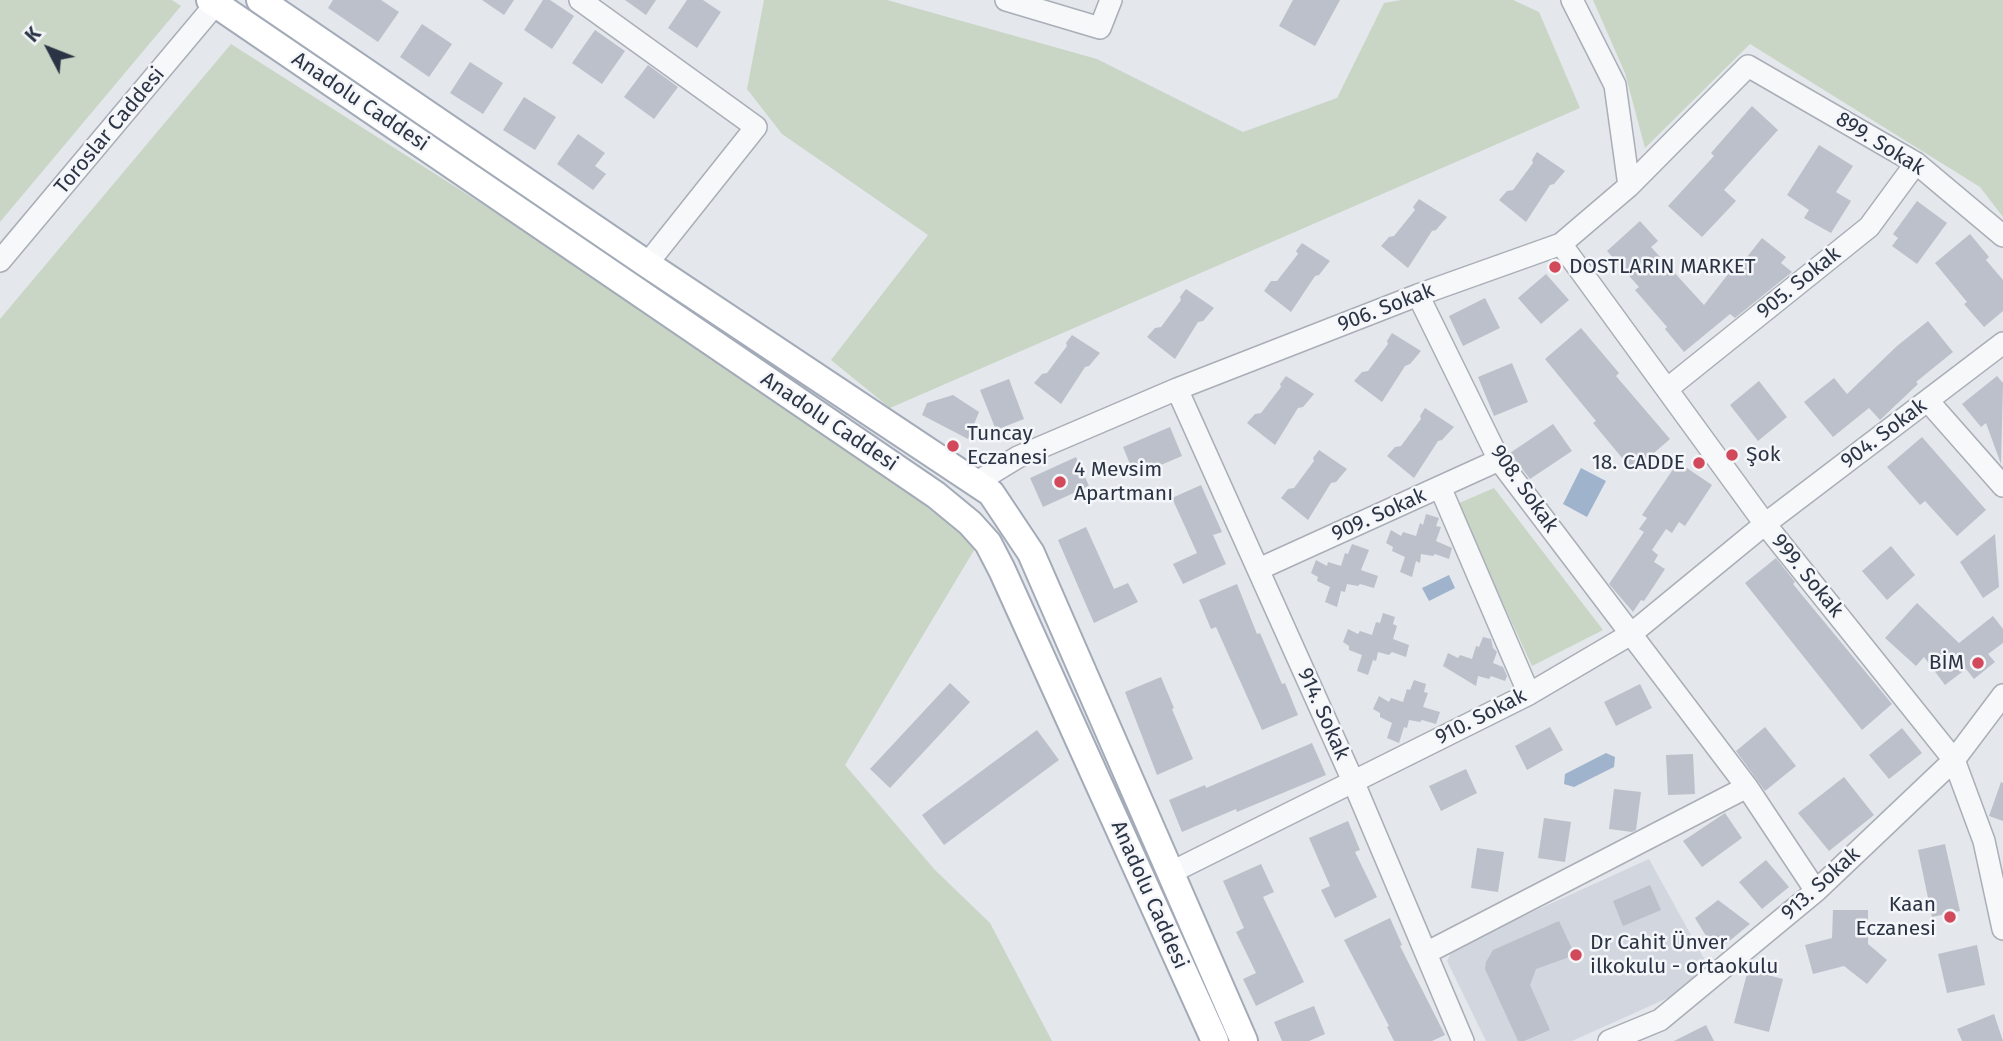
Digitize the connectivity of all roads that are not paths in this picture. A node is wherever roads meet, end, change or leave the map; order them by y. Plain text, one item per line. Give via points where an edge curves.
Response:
1 (260, 0) edge
2 (580, 0) edge
3 (1006, 0) edge
4 (1111, 0) edge
5 (1572, 0) edge
6 (216, 1) edge
7 (1748, 66) joint
8 (1916, 163) junction
9 (1629, 186) junction
10 (2003, 236) edge
11 (1561, 244) junction
12 (0, 261) edge
13 (647, 264) junction
14 (1418, 295) junction
15 (2003, 343) edge
16 (1177, 389) junction
17 (1667, 389) junction
18 (1928, 401) junction
19 (1499, 460) junction
20 (977, 482) junction
21 (2003, 485) edge
22 (1440, 487) junction
23 (1765, 524) junction
24 (1259, 569) junction
25 (1631, 634) junction
26 (1529, 694) junction
27 (2003, 695) edge
28 (1954, 760) junction
29 (1353, 781) junction
30 (1746, 787) junction
31 (1984, 841) junction
32 (2003, 852) edge
33 (1172, 872) junction
34 (1816, 891) junction
35 (2003, 929) edge
36 (1426, 953) junction
37 (1215, 1041) edge
38 (1244, 1041) edge
39 (1463, 1041) edge
40 (1609, 1041) edge

1 - 13 main road, Anadolu Caddesi
2 - 13 street via 756,127
3 - 4 street via 1100,27
5 - 9 street via 1615,85
6 - 12 street, Toroslar Caddesi
6 - 37 main road, Anadolu Caddesi via 936,495 970,523 988,543 1002,570
7 - 8 street, 899. Sokak
7 - 9 street, 906. Sokak
8 - 10 street, 899. Sokak
8 - 17 street, 905. Sokak via 1868,227
9 - 11 street, 906. Sokak
11 - 14 street, 906. Sokak
11 - 17 street, 999. Sokak
13 - 20 main road, Anadolu Caddesi
14 - 16 street, 906. Sokak
14 - 19 street, 908. Sokak
15 - 18 street, 904. Sokak
16 - 20 street, 906. Sokak via 1018,457
16 - 24 street, 914. Sokak
17 - 23 street, 999. Sokak
18 - 21 street
18 - 23 street, 904. Sokak
19 - 22 street, 909. Sokak
19 - 25 street, 908. Sokak
20 - 33 main road, Anadolu Caddesi via 990,493 1031,553
22 - 24 street, 909. Sokak
22 - 26 street
23 - 25 street, 910. Sokak
23 - 28 street, 999. Sokak
24 - 29 street, 914. Sokak
25 - 26 street, 910. Sokak
25 - 30 street, 908. Sokak
26 - 29 street, 910. Sokak
27 - 28 street, 913. Sokak
28 - 31 street, 999. Sokak
28 - 34 street, 913. Sokak
29 - 33 street, 910. Sokak
29 - 36 street, 914. Sokak
30 - 34 street, 908. Sokak
30 - 36 street
31 - 32 street
31 - 35 street, 999. Sokak
33 - 38 main road, Anadolu Caddesi
34 - 40 street, 913. Sokak via 1660,1020
36 - 39 street, 914. Sokak

